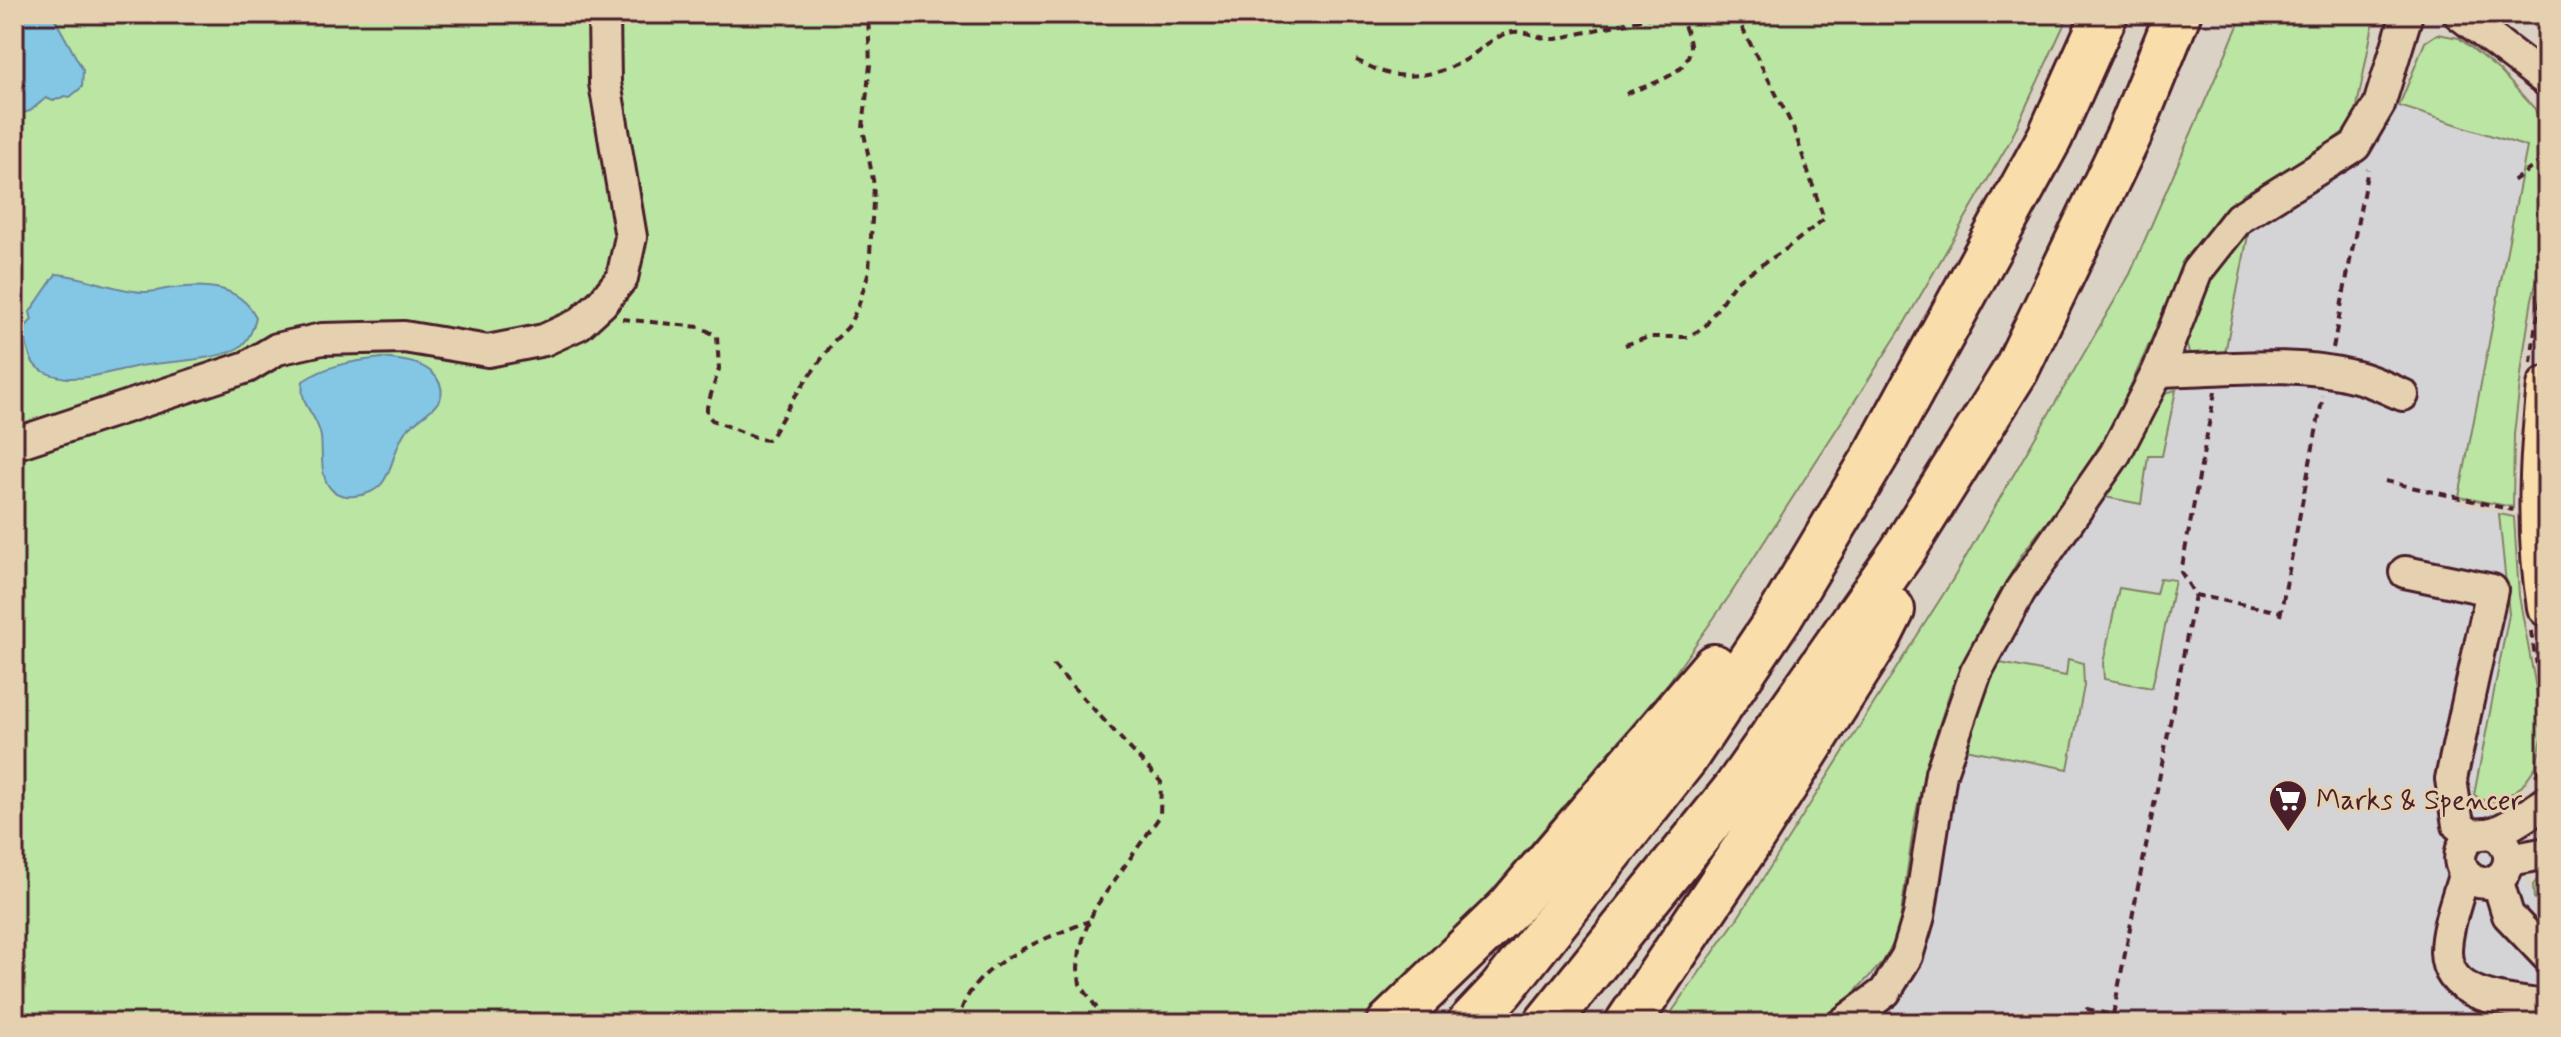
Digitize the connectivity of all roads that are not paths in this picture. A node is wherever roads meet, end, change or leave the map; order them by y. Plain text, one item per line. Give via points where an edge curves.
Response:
1 (604, 14) edge
2 (2105, 14) edge
3 (2178, 14) edge
4 (2407, 14) edge
5 (2459, 14) edge
6 (2547, 81) edge
7 (2016, 370) junction
8 (2158, 371) junction
9 (2547, 386) edge
10 (2403, 395) dead end
11 (14, 444) edge
12 (1879, 450) junction
13 (2405, 572) dead end
14 (2547, 607) edge
15 (2547, 802) edge
16 (2482, 835) junction
17 (2547, 853) edge
18 (2503, 870) junction
19 (2465, 872) junction
20 (2547, 956) edge
21 (2547, 1006) edge
22 (1390, 1023) edge
23 (1470, 1023) edge
24 (1547, 1023) edge
25 (1628, 1023) edge
26 (1843, 1023) edge

1 - 11 lane via 605,83 631,237 622,278 579,324 544,340 488,351 404,337 322,339 277,349 247,367
2 - 12 highway via 2050,137
3 - 7 highway via 2129,135
4 - 8 lane via 2379,105 2355,146 2239,218 2197,271
5 - 6 lane
7 - 24 highway via 1902,552 1735,790
7 - 25 highway via 1878,638
8 - 10 lane via 2251,367 2328,372
8 - 26 lane via 2115,454 2020,591 1976,672 1941,773 1919,916 1907,956 1885,992
9 - 14 main road via 2539,522
12 - 22 highway via 1686,703 1510,907
12 - 23 highway via 1780,616 1685,758
13 - 16 lane via 2492,590 2451,779 2458,825
15 - 16 lane
16 - 18 lane via 2503,841 2509,853
16 - 19 lane via 2461,849
17 - 18 lane
18 - 19 lane via 2490,882 2476,881
18 - 20 lane via 2508,915
19 - 21 lane via 2448,936 2449,970 2469,990

